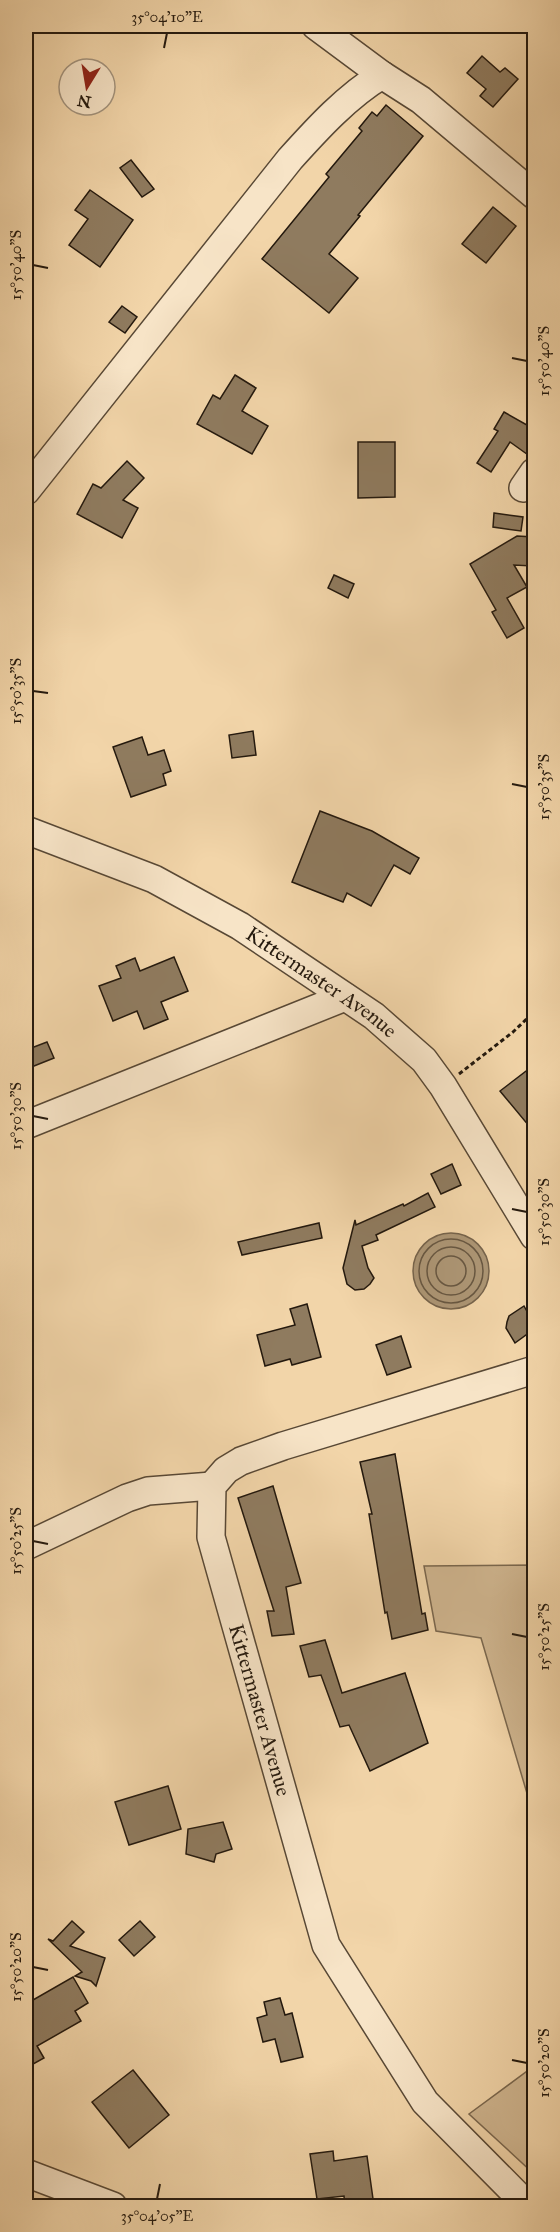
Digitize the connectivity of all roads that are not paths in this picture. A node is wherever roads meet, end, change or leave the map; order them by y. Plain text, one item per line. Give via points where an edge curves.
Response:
1 (316, 26) edge
2 (382, 75) junction
3 (534, 195) edge
4 (26, 491) edge
5 (26, 830) edge
6 (345, 997) junction
7 (26, 1125) edge
8 (534, 1236) edge
9 (534, 1370) edge
10 (212, 1486) junction
11 (26, 1546) edge
12 (26, 2173) edge
13 (112, 2206) edge
14 (528, 2206) edge

1 - 2 street
2 - 3 street via 421,100
2 - 4 street via 365,85 290,159
5 - 6 street, Kittermaster Avenue via 154,879 240,926
6 - 7 street
6 - 8 street, Kittermaster Avenue via 374,1016 424,1060
9 - 10 street via 241,1461
10 - 11 street via 148,1491
10 - 14 street, Kittermaster Avenue via 211,1537 326,1945 425,2102
12 - 13 street

